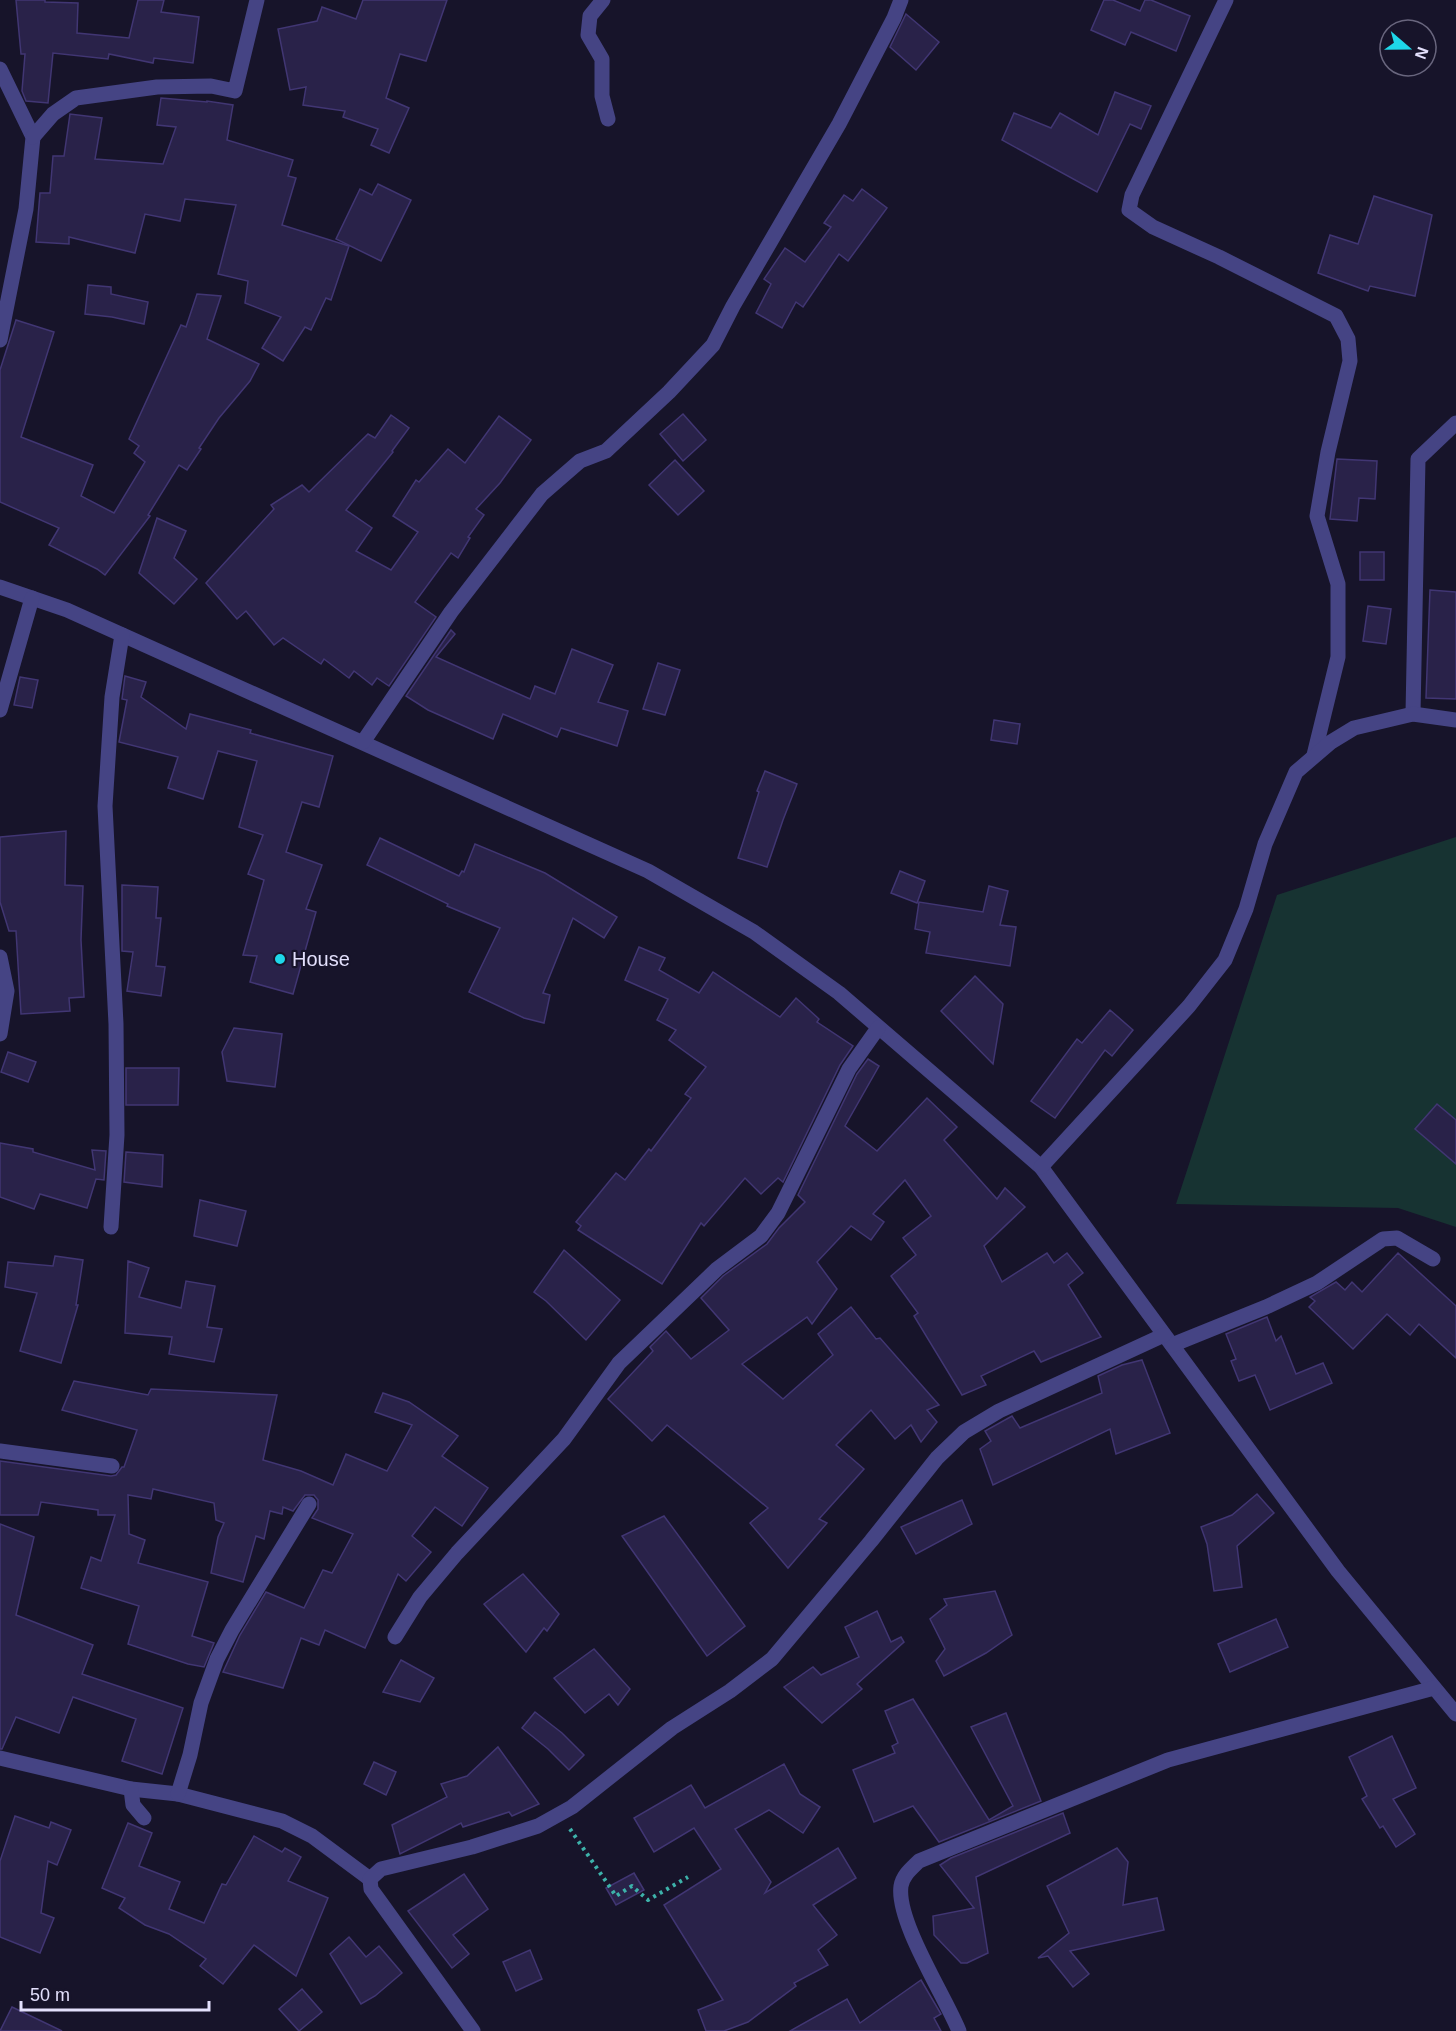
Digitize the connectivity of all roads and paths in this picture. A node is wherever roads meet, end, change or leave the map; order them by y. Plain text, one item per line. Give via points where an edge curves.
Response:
1 (257, 0) edge
2 (603, 0) edge
3 (901, 0) edge
4 (1226, 0) edge
5 (0, 69) edge
6 (608, 119) dead end
7 (33, 136) junction
8 (0, 340) edge
9 (1456, 423) edge
10 (0, 587) edge
11 (32, 598) junction
12 (122, 635) junction
13 (0, 710) edge
14 (1413, 714) junction
15 (1456, 720) edge
16 (363, 742) junction
17 (1314, 755) junction
18 (0, 957) edge
19 (878, 1028) junction
20 (0, 1034) edge
21 (1041, 1167) junction
22 (111, 1227) dead end
23 (1433, 1259) dead end
24 (1168, 1340) junction
25 (0, 1451) edge
26 (112, 1466) dead end
27 (309, 1504) dead end
28 (395, 1636) dead end
29 (1434, 1688) junction
30 (1456, 1714) edge
31 (0, 1758) edge
32 (131, 1789) junction
33 (178, 1794) junction
34 (560, 1814) junction
35 (144, 1818) dead end
36 (688, 1877) dead end
37 (370, 1879) junction
38 (473, 2031) edge
39 (959, 2031) edge

1 - 7 street via 235,91 211,86 157,87 76,98 53,114
2 - 6 street via 590,16 588,35 602,59 602,96
3 - 16 street via 839,124 713,345 606,451 580,461 542,495 451,612
4 - 17 street via 1132,195 1129,210 1171,237 1336,316 1348,339 1350,361 1317,516 1338,584 1338,657
5 - 7 street
7 - 8 street via 26,209
9 - 14 street via 1418,459
10 - 11 street
11 - 12 street
11 - 13 street
12 - 16 street
12 - 22 street via 112,697 105,806 116,1024 117,1135
14 - 15 street
14 - 17 street via 1354,728
16 - 19 street via 648,871 754,932 839,993
17 - 21 street via 1296,772 1265,844 1246,909 1225,960 1189,1006
18 - 20 street via 7,991
19 - 21 street
19 - 28 street via 849,1069 778,1214 761,1236 717,1269 619,1363 564,1439 420,1596
21 - 24 street
23 - 24 street via 1397,1238 1383,1239 1317,1283 1266,1307
24 - 29 street via 1338,1571
24 - 34 street via 999,1411 964,1432 937,1458 772,1659 672,1728
25 - 26 street
27 - 33 street via 217,1659 201,1703
29 - 30 street
29 - 39 street via 1168,1760 919,1861 905,1875 902,1901 922,1957
31 - 32 street
32 - 33 street
32 - 35 street via 133,1805
33 - 37 street via 282,1821 312,1836
34 - 36 path via 616,1896 632,1886 648,1900
34 - 37 street via 538,1826 472,1847 381,1869
37 - 38 street via 371,1889

